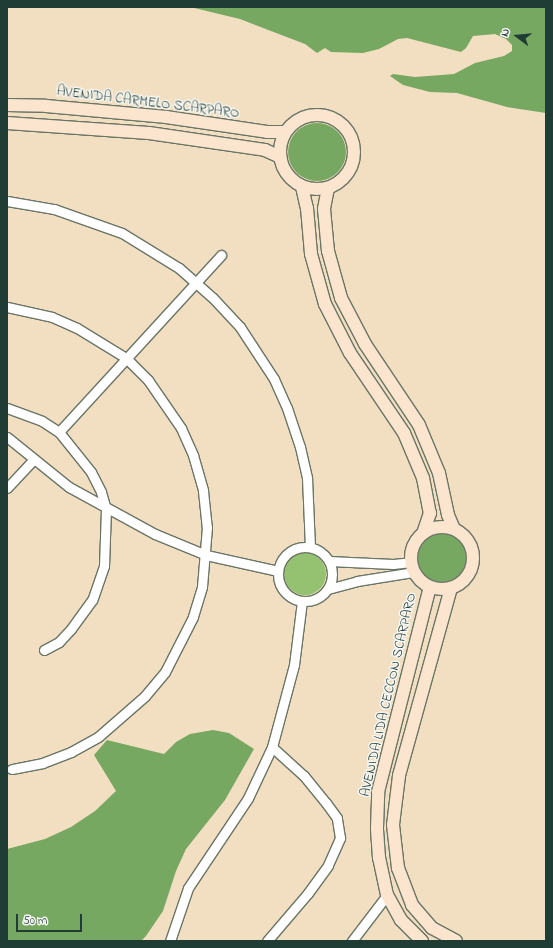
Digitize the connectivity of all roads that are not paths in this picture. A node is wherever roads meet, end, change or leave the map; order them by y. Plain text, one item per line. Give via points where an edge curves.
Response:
1 (7, 105) edge
2 (7, 123) edge
3 (285, 132) junction
4 (280, 157) junction
5 (302, 187) junction
6 (328, 188) junction
7 (7, 201) edge
8 (221, 255) dead end
9 (196, 282) junction
10 (7, 307) edge
11 (126, 358) junction
12 (7, 408) edge
13 (59, 432) junction
14 (7, 437) edge
15 (33, 460) junction
16 (7, 488) edge
17 (106, 509) junction
18 (454, 529) junction
19 (423, 533) junction
20 (310, 547) junction
21 (206, 555) junction
22 (329, 561) junction
23 (413, 567) junction
24 (278, 571) junction
25 (430, 587) junction
26 (451, 588) junction
27 (328, 589) junction
28 (302, 601) junction
29 (44, 650) dead end
30 (272, 748) junction
31 (12, 769) dead end
32 (387, 895) junction
33 (170, 941) edge
34 (267, 941) edge
35 (352, 941) edge
36 (422, 941) edge
37 (456, 941) edge

1 - 3 main road, AVENIDA CARMELO SCARPARO via 166,117 266,132
2 - 4 main road via 149,133 265,150
3 - 4 main road via 280,144
3 - 6 main road via 294,122 306,116 319,114 331,117 346,130 354,147 354,160 340,182
4 - 5 main road via 283,169 291,180
5 - 6 main road via 315,190
5 - 19 main road via 307,208 311,254 325,304 350,353 404,433 423,478 430,513
6 - 18 main road via 324,209 328,251 341,298 365,344 419,425 439,473 448,515
7 - 9 street via 54,209 122,233 152,250
8 - 9 street
9 - 11 street
9 - 20 street via 240,327 258,351 288,408 307,478
10 - 11 street via 52,317 77,328
11 - 13 street
11 - 21 street via 166,403 193,455 203,491 207,527
12 - 13 street via 42,420
13 - 17 street via 91,472 102,492
14 - 15 street
15 - 16 street
15 - 17 street via 69,487
17 - 21 street
17 - 29 street via 104,566 92,600 59,642
18 - 19 main road via 438,527
18 - 26 main road via 466,539 473,554 468,575
19 - 23 main road via 411,551
20 - 22 street via 322,552
20 - 24 street via 292,550 282,559
21 - 24 street
21 - 31 street via 202,587 193,617 165,672 145,696 123,718 98,737 71,752 43,763
22 - 23 street
22 - 27 street via 332,578
23 - 25 main road
23 - 27 street
24 - 28 street via 282,589 291,598
25 - 26 main road
25 - 32 main road, AVENIDA LIDA CECCON SCARPARO via 378,792 379,858
26 - 37 main road, AVENIDA LIDA CECCON SCARPARO via 399,776 393,825 398,868 412,905 432,928
27 - 28 street via 314,600
28 - 30 street via 294,665
30 - 33 street via 245,804 194,877
30 - 34 street via 304,776 326,803 337,818 340,838 328,865
32 - 35 street
32 - 36 main road, AVENIDA LIDA CECCON SCARPARO via 401,920

